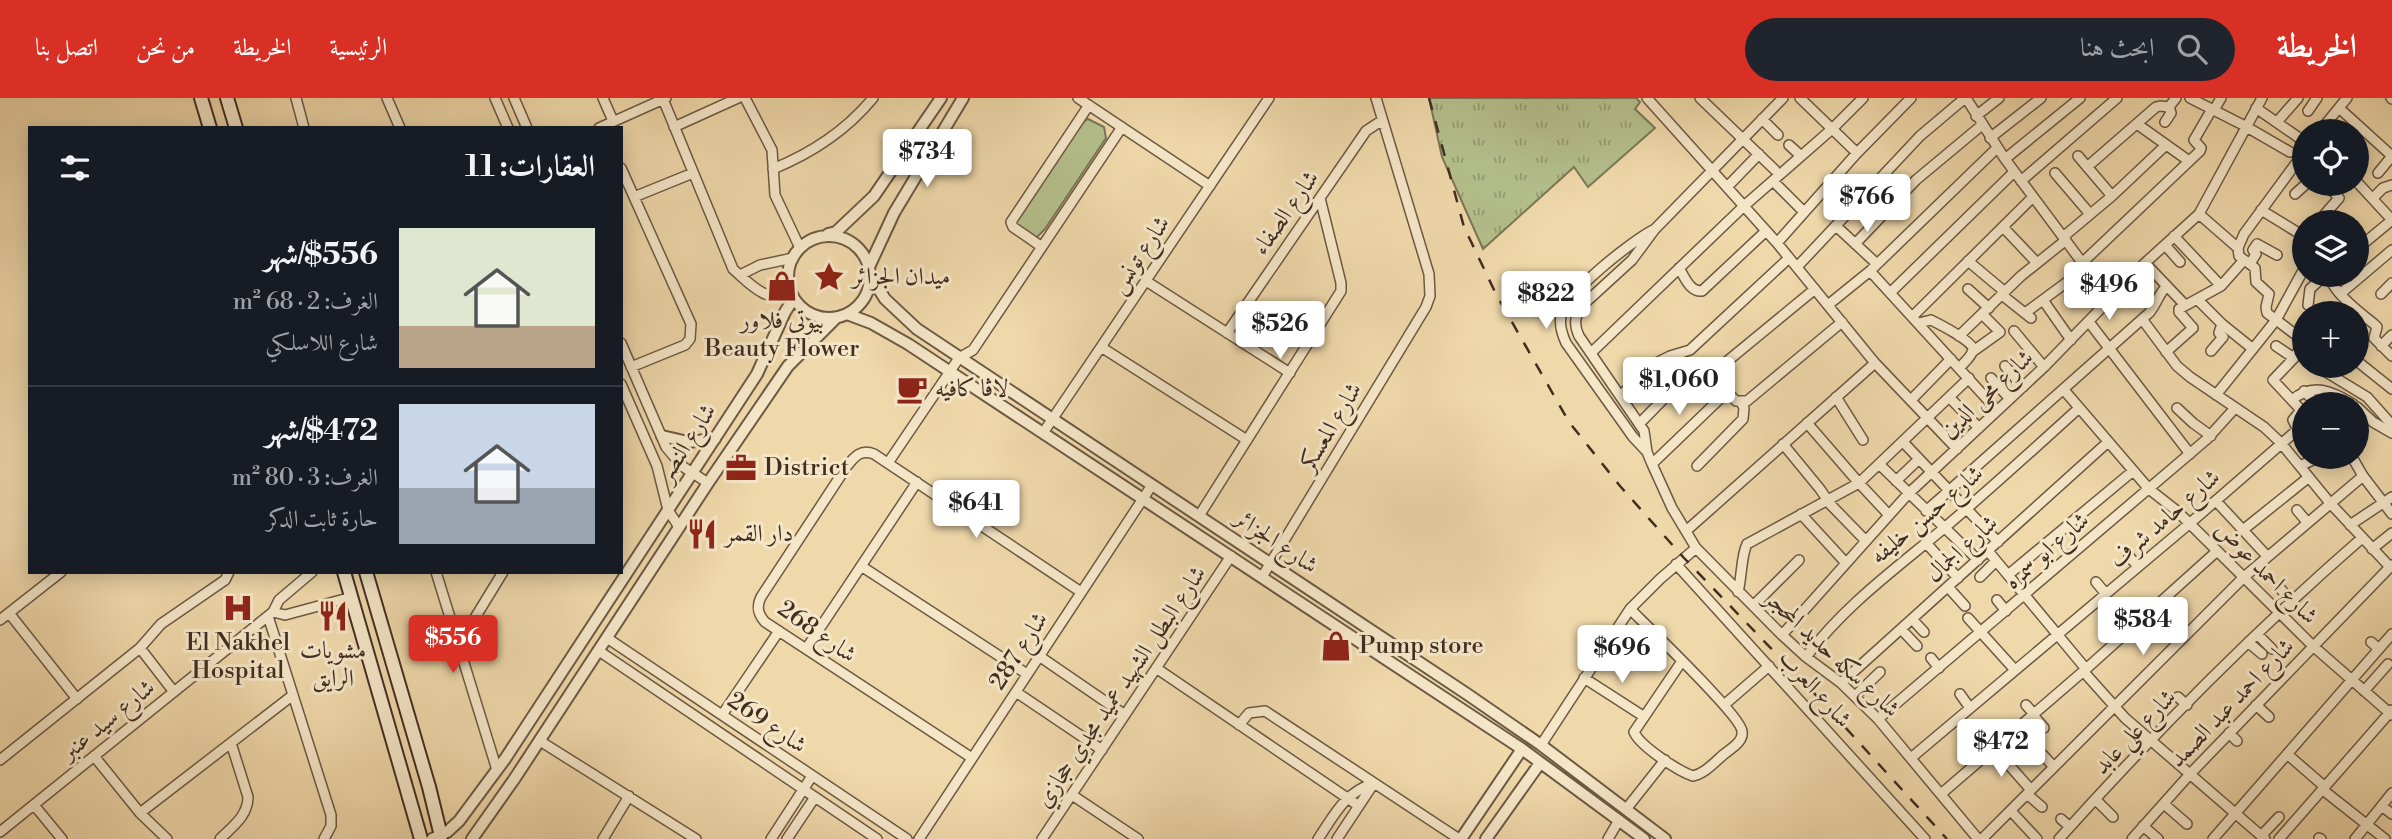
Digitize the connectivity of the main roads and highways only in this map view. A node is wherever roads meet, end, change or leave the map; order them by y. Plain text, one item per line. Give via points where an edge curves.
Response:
1 (201, 98) edge
2 (227, 98) edge
3 (209, 126) edge
4 (235, 126) edge
5 (345, 574) edge
6 (367, 574) edge
7 (429, 787) junction
8 (408, 792) junction
9 (438, 838) edge
10 (421, 839) edge

1 - 3 main road
2 - 4 main road
5 - 8 main road
6 - 7 main road
7 - 8 main road
7 - 9 main road
8 - 10 main road

